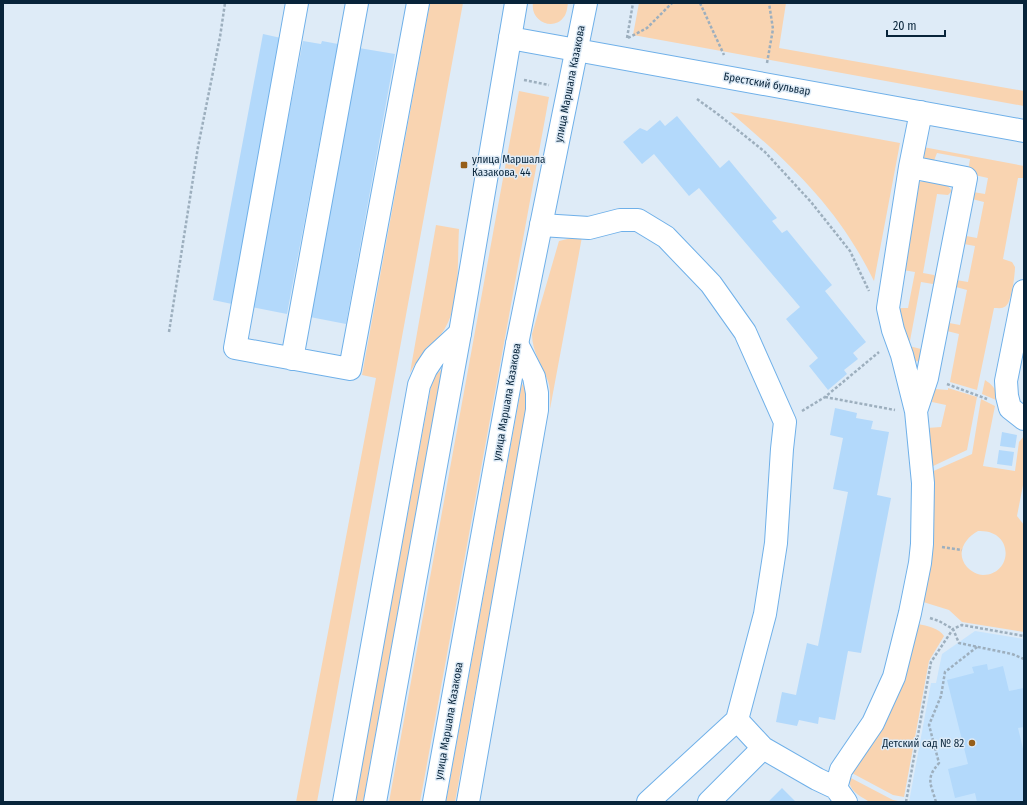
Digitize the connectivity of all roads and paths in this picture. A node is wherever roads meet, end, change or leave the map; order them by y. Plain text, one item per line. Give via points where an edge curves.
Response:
1 (225, 3) edge
2 (297, 3) edge
3 (357, 3) edge
4 (418, 3) edge
5 (516, 3) edge
6 (586, 3) edge
7 (633, 3) edge
8 (672, 3) edge
9 (700, 3) edge
10 (769, 3) edge
11 (510, 38) junction
12 (577, 50) junction
13 (724, 55) dead end
14 (767, 63) dead end
15 (520, 79) dead end
16 (551, 85) dead end
17 (698, 99) dead end
18 (921, 112) junction
19 (1024, 131) edge
20 (910, 167) junction
21 (541, 225) junction
22 (1024, 291) edge
23 (888, 308) junction
24 (169, 332) dead end
25 (460, 333) junction
26 (517, 344) junction
27 (292, 359) junction
28 (825, 397) dead end
29 (906, 407) junction
30 (1024, 419) edge
31 (910, 613) junction
32 (953, 629) junction
33 (1024, 636) edge
34 (977, 647) junction
35 (1024, 659) edge
36 (737, 720) junction
37 (763, 748) junction
38 (841, 795) edge
39 (344, 802) edge
40 (374, 802) edge
41 (434, 802) edge
42 (468, 802) edge
43 (648, 802) edge
44 (709, 802) edge
45 (906, 802) edge
46 (936, 802) edge

1 - 24 path via 198,147
2 - 27 main road via 235,348
3 - 27 main road
4 - 27 main road via 350,369
5 - 11 main road
6 - 12 main road, улица Маршала Казакова
7 - 8 path via 626,40 648,28
9 - 13 path
10 - 14 path via 773,29
11 - 12 main road, Брестский бульвар
11 - 25 main road
12 - 18 main road, Брестский бульвар
12 - 21 main road, улица Маршала Казакова
15 - 16 path
17 - 23 path via 764,152 811,202 850,251 873,300
18 - 19 main road, Брестский бульвар
18 - 20 main road
20 - 23 main road
20 - 29 main road via 966,178 927,378
21 - 26 main road, улица Маршала Казакова
21 - 36 main road via 589,228 620,220 638,220 666,237 711,284 745,332 785,422 776,543 764,614
22 - 30 main road via 1006,381 1010,408
23 - 29 main road via 902,355
25 - 39 main road via 430,363 419,385
25 - 40 main road
26 - 41 main road, улица Маршала Казакова
26 - 42 main road via 534,377 537,410
28 - 29 path via 898,411
29 - 31 main road via 923,483 920,562
31 - 32 path via 939,621
31 - 38 main road via 894,676 873,723 842,770
32 - 33 path via 962,625
32 - 34 path via 959,642
32 - 45 path via 931,662
34 - 35 path
34 - 46 path via 945,672 942,696 929,725 939,763 931,772 930,779
36 - 37 main road
36 - 43 main road
37 - 38 main road
37 - 44 main road

